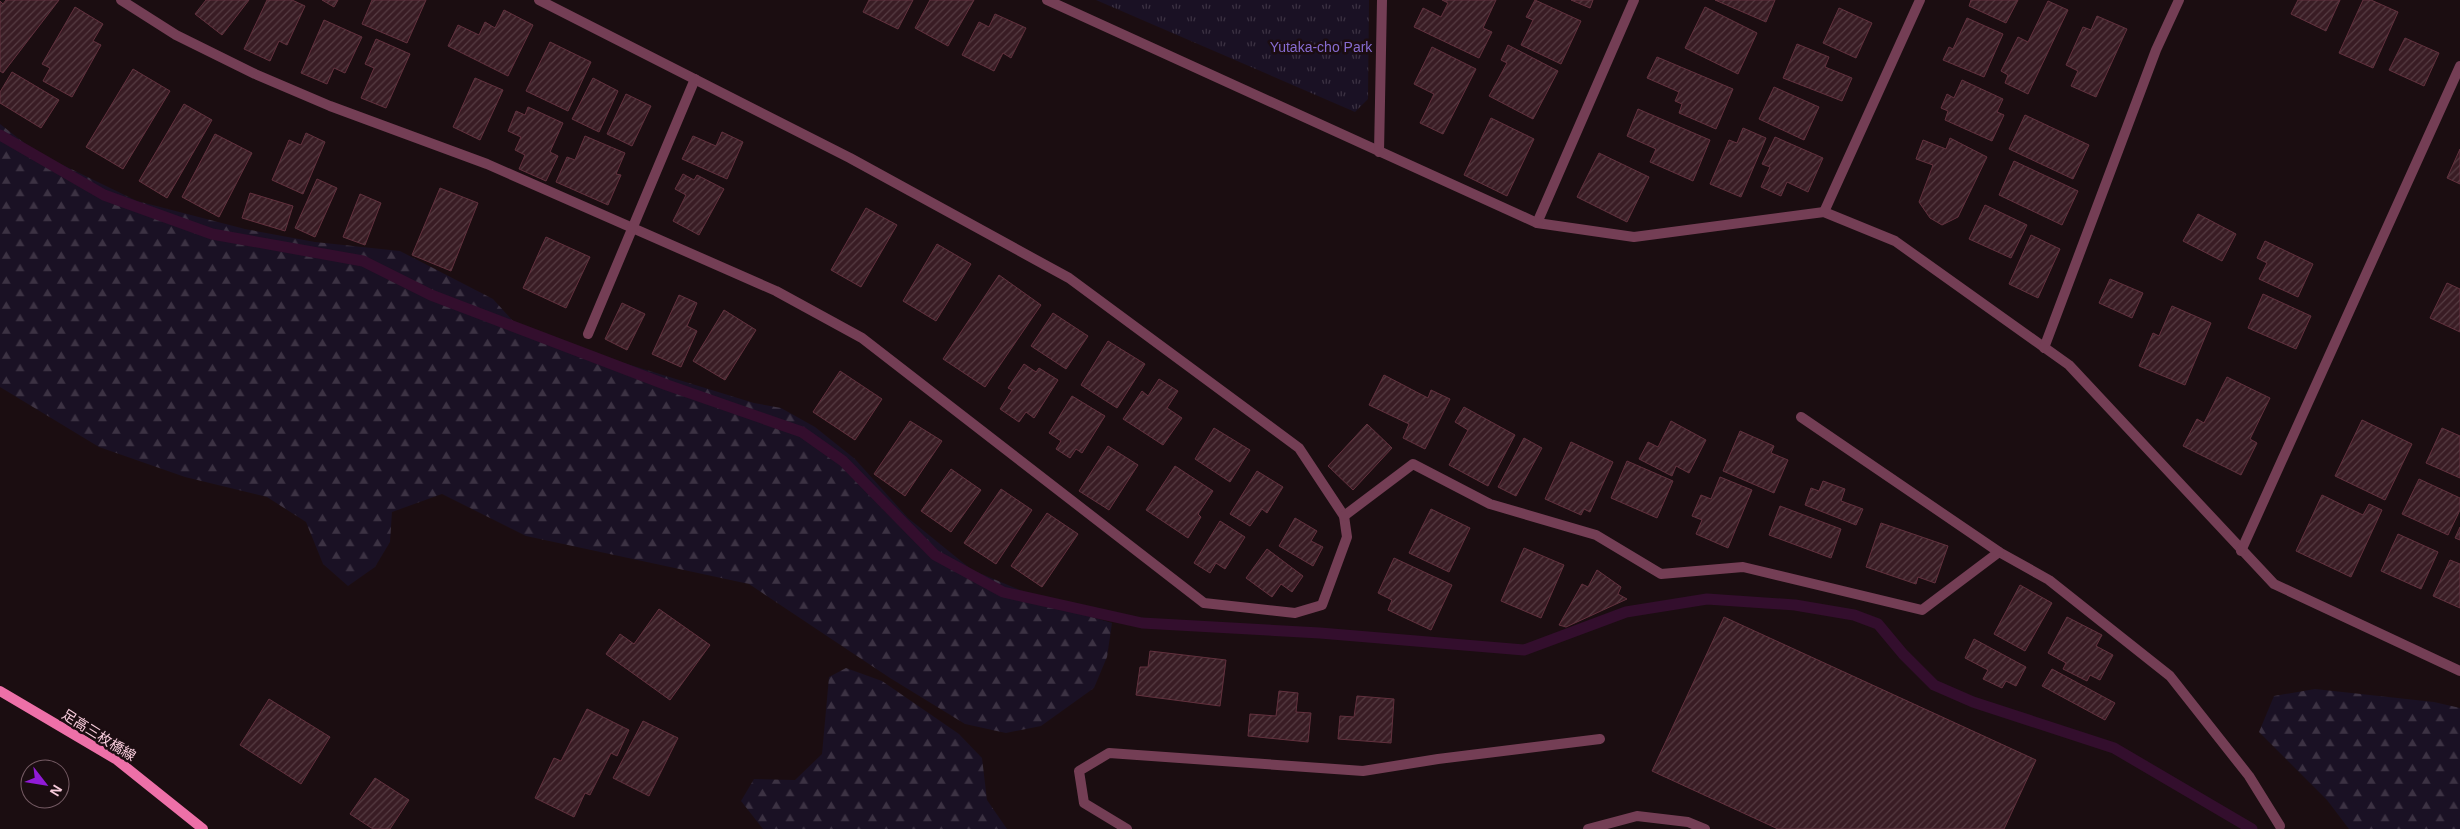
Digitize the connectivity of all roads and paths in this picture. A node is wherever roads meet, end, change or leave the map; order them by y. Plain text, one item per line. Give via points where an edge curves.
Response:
1 (121, 0) edge
2 (539, 0) edge
3 (1047, 0) edge
4 (1382, 0) edge
5 (1634, 0) edge
6 (1920, 0) edge
7 (2179, 0) edge
8 (2460, 66) edge
9 (695, 79) junction
10 (1379, 152) junction
11 (1824, 212) junction
12 (1537, 223) junction
13 (633, 228) junction
14 (588, 334) dead end
15 (2044, 348) junction
16 (1801, 417) dead end
17 (1344, 516) junction
18 (2241, 551) junction
19 (1999, 552) junction
20 (2460, 672) edge
21 (0, 690) edge
22 (1600, 739) dead end
23 (2280, 826) dead end
24 (203, 829) edge
25 (1127, 829) edge
26 (1588, 829) edge
27 (1705, 829) edge

1 - 13 street via 176,35 255,74 330,106 487,164
2 - 9 street
3 - 10 street
4 - 10 street
5 - 12 street
6 - 11 street
7 - 15 street via 2156,50
8 - 18 street
9 - 13 street
9 - 17 street via 850,158 1069,278 1299,448
10 - 12 street
11 - 12 street via 1634,237
11 - 15 street via 1895,241
13 - 14 street
13 - 17 street via 776,291 862,338 1204,603 1295,613 1322,605 1347,537
15 - 18 street via 2069,365
16 - 19 street
17 - 19 street via 1413,464 1490,504 1596,535 1661,574 1743,567 1922,610
18 - 20 street via 2274,584
19 - 23 street via 2049,580 2170,676 2249,776
21 - 24 main road, 足高三枚橋線 via 117,760
22 - 25 street via 1363,771 1109,753 1079,771 1084,802
26 - 27 street via 1637,816 1688,822

